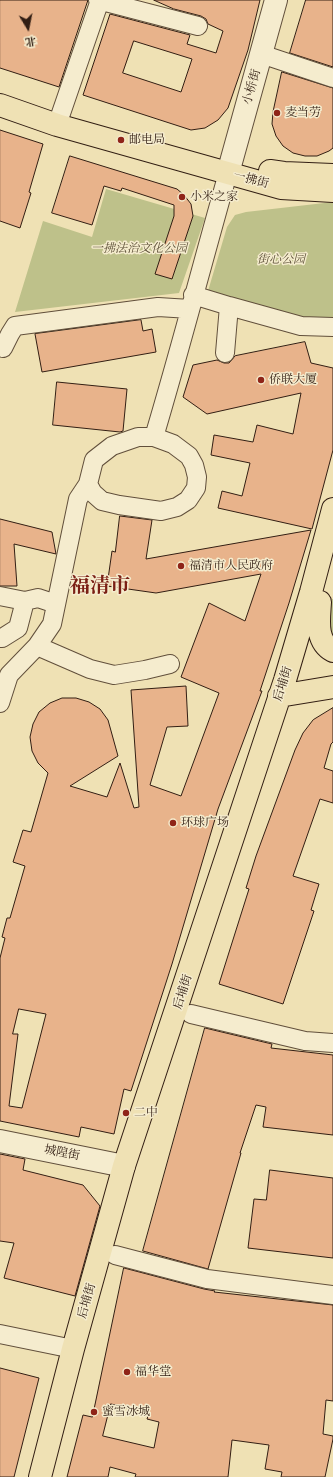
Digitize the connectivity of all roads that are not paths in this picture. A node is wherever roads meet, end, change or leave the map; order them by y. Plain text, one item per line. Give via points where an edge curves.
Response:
1 (100, 0) edge
2 (276, 0) edge
3 (198, 26) dead end
4 (261, 54) junction
5 (333, 78) edge
6 (0, 105) edge
7 (57, 125) junction
8 (228, 173) junction
9 (333, 175) edge
10 (333, 191) edge
11 (191, 302) junction
12 (229, 306) junction
13 (333, 327) edge
14 (3, 348) dead end
15 (225, 353) dead end
16 (154, 437) junction
17 (88, 484) junction
18 (333, 509) edge
19 (333, 558) edge
20 (0, 596) edge
21 (25, 601) junction
22 (320, 602) junction
23 (56, 604) junction
24 (0, 638) edge
25 (36, 646) junction
26 (333, 651) edge
27 (170, 664) dead end
28 (333, 672) edge
29 (289, 687) junction
30 (333, 687) edge
31 (0, 702) edge
32 (193, 1009) junction
33 (333, 1034) edge
34 (333, 1043) edge
35 (0, 1141) edge
36 (124, 1166) junction
37 (115, 1255) junction
38 (333, 1295) edge
39 (0, 1334) edge
40 (74, 1350) junction
41 (40, 1477) edge
42 (54, 1477) edge

1 - 3 street
1 - 7 street
2 - 4 street, 小桥街
4 - 5 street
4 - 8 street, 小桥街
6 - 7 main road
7 - 8 main road
8 - 9 main road, 一拂街 via 246,166 284,173
8 - 10 main road, 一拂街 via 281,188
8 - 11 street
11 - 12 street
11 - 14 street via 15,326
11 - 16 street
12 - 13 street via 301,326
12 - 15 street
16 - 17 street via 138,438 112,446 94,460
16 - 17 street via 173,444 189,456 194,465 196,488 188,500 178,507 161,511 119,506 102,501
17 - 23 street via 78,499
18 - 29 main road, 后埔街
19 - 22 main road, 后埔街
20 - 21 street
21 - 23 street via 38,598
21 - 24 street via 18,628
22 - 26 main road via 318,626 321,639
22 - 29 main road, 后埔街
23 - 25 street via 52,624
25 - 27 street via 90,669 114,675
25 - 31 street via 9,675
28 - 29 main road
29 - 30 main road
29 - 32 main road, 后埔街
29 - 36 main road, 后埔街
32 - 33 street via 308,1032
32 - 34 street via 305,1041
32 - 37 main road, 后埔街 via 146,1143
35 - 36 street, 城隍街
36 - 40 main road, 后埔街
37 - 38 street via 207,1280
37 - 42 main road, 后埔街
39 - 40 street
40 - 41 main road, 后埔街

